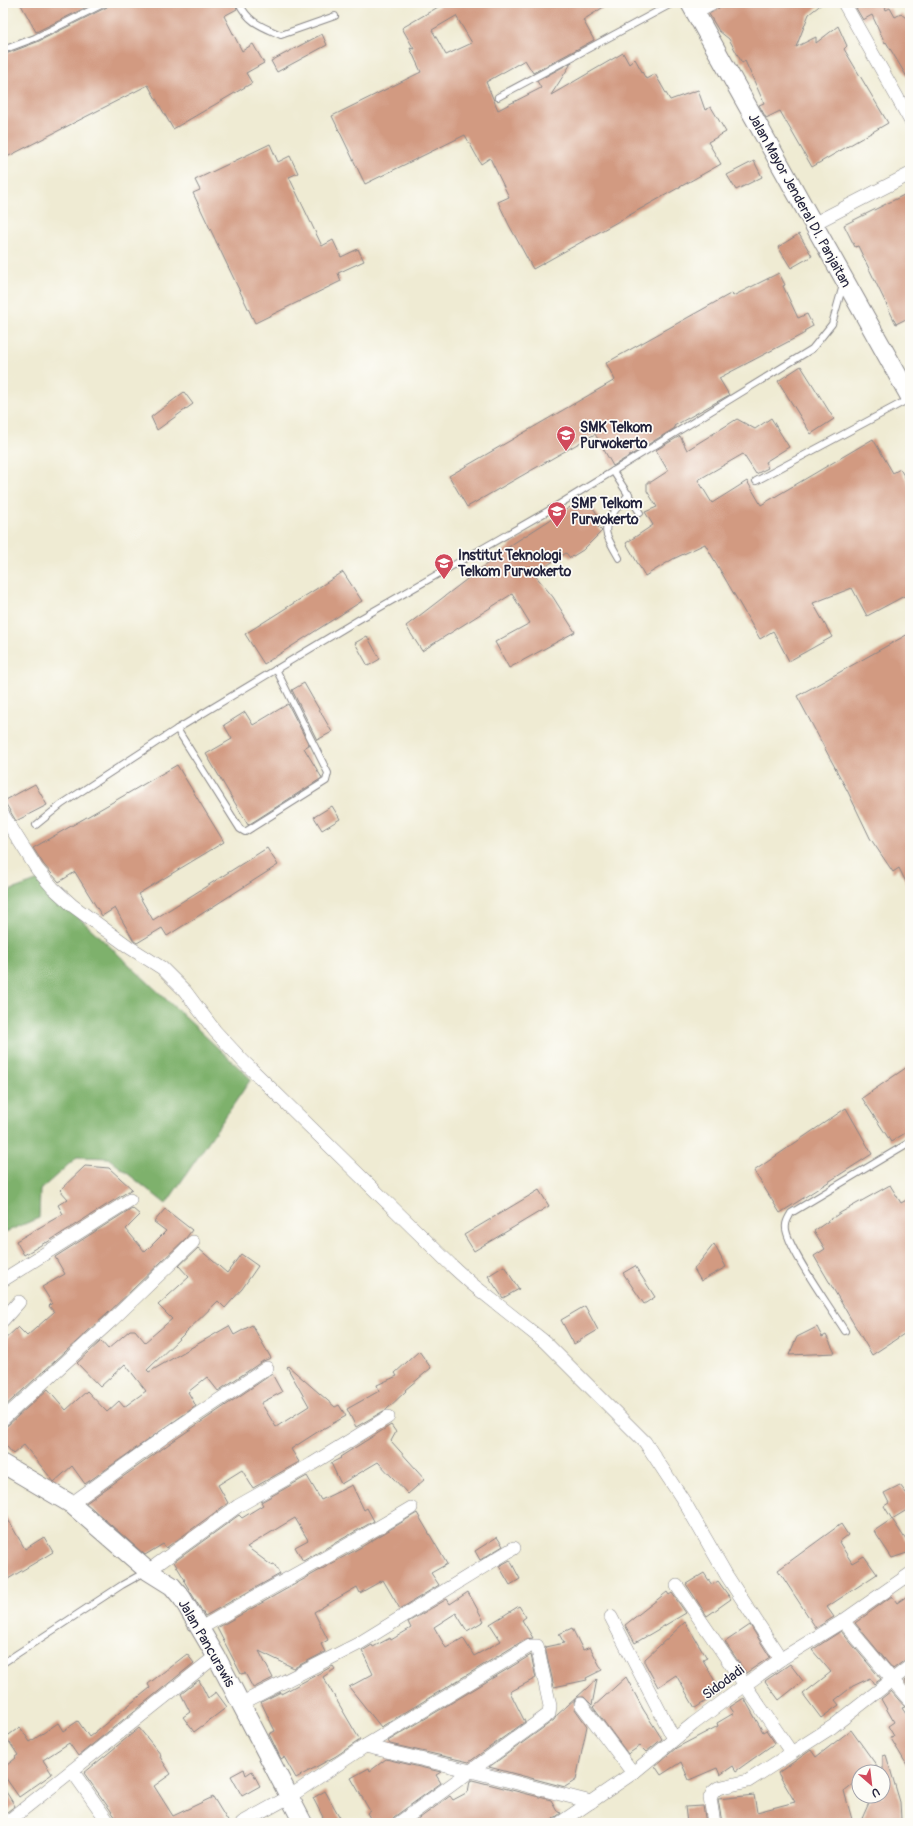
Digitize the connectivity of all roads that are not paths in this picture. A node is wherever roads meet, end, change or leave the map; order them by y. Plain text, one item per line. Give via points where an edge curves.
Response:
1 (105, 3) edge
2 (238, 3) edge
3 (673, 3) edge
4 (712, 3) edge
5 (844, 3) edge
6 (693, 7) edge
7 (334, 16) dead end
8 (3, 50) edge
9 (498, 97) dead end
10 (910, 120) edge
11 (910, 174) edge
12 (813, 224) junction
13 (844, 280) junction
14 (910, 398) edge
15 (613, 471) junction
16 (756, 481) dead end
17 (629, 494) junction
18 (640, 513) dead end
19 (619, 558) dead end
20 (276, 669) junction
21 (176, 729) junction
22 (3, 815) edge
23 (36, 825) dead end
24 (910, 1142) edge
25 (130, 1200) dead end
26 (193, 1242) dead end
27 (3, 1280) edge
28 (19, 1302) dead end
29 (3, 1320) edge
30 (845, 1331) dead end
31 (267, 1368) dead end
32 (388, 1417) dead end
33 (3, 1419) edge
34 (3, 1464) edge
35 (71, 1504) junction
36 (411, 1508) dead end
37 (514, 1548) dead end
38 (148, 1571) junction
39 (910, 1574) edge
40 (677, 1586) dead end
41 (611, 1617) dead end
42 (843, 1621) junction
43 (201, 1628) junction
44 (216, 1656) junction
45 (781, 1659) junction
46 (3, 1663) edge
47 (910, 1666) edge
48 (892, 1680) junction
49 (745, 1685) junction
50 (910, 1701) edge
51 (242, 1703) junction
52 (581, 1704) dead end
53 (674, 1739) junction
54 (364, 1746) junction
55 (791, 1752) junction
56 (471, 1771) junction
57 (73, 1772) junction
58 (633, 1773) junction
59 (289, 1797) junction
60 (591, 1802) junction
61 (105, 1822) edge
62 (6, 1823) edge
63 (242, 1823) edge
64 (303, 1823) edge
65 (399, 1823) edge
66 (560, 1823) edge
67 (714, 1823) edge

1 - 8 lane via 35,38
2 - 7 lane via 245,15 256,24 281,35
3 - 9 lane
4 - 6 street
5 - 10 street
6 - 12 street, Jalan Mayor Jenderal DI. Panjaitan
11 - 12 street
12 - 13 street, Jalan Mayor Jenderal DI. Panjaitan
13 - 14 street, Jalan Mayor Jenderal DI. Panjaitan
13 - 15 lane via 832,324 812,349
14 - 16 lane
15 - 17 lane
15 - 20 lane
17 - 18 lane
17 - 19 lane via 606,528 606,534
20 - 21 lane
20 - 21 lane via 328,774 326,781 244,832
21 - 23 lane via 62,804
22 - 45 street via 37,869 53,888 86,915 162,968 185,992 215,1031 270,1089 451,1265 545,1342 645,1442
24 - 30 lane via 791,1214 785,1225 796,1254
25 - 27 street
26 - 33 street
28 - 29 street
31 - 35 street via 171,1432
32 - 38 street via 238,1506
34 - 35 street, Jalan Pancurawis
35 - 38 street, Jalan Pancurawis
36 - 43 street
37 - 51 street via 358,1644
38 - 43 street, Jalan Pancurawis via 172,1586
38 - 46 lane via 122,1585
39 - 42 street, Sidodadi
40 - 49 street
41 - 53 street
42 - 45 street, Sidodadi
42 - 48 street
43 - 44 street, Jalan Pancurawis
44 - 51 street, Jalan Pancurawis
44 - 57 street
45 - 49 street, Sidodadi
47 - 48 street
48 - 50 street
48 - 55 street via 832,1727
49 - 53 street, Sidodadi
49 - 55 street
51 - 59 street, Jalan Pancurawis
52 - 58 street
53 - 58 street, Sidodadi
54 - 56 street
54 - 56 street via 530,1646 537,1646 550,1706 549,1714
54 - 59 street
55 - 67 street via 748,1781 718,1788 712,1792 710,1798
56 - 60 street
56 - 65 street
57 - 61 street
57 - 62 street
58 - 60 street, Sidodadi
59 - 63 street
59 - 64 street, Jalan Pancurawis
60 - 66 street, Sidodadi

